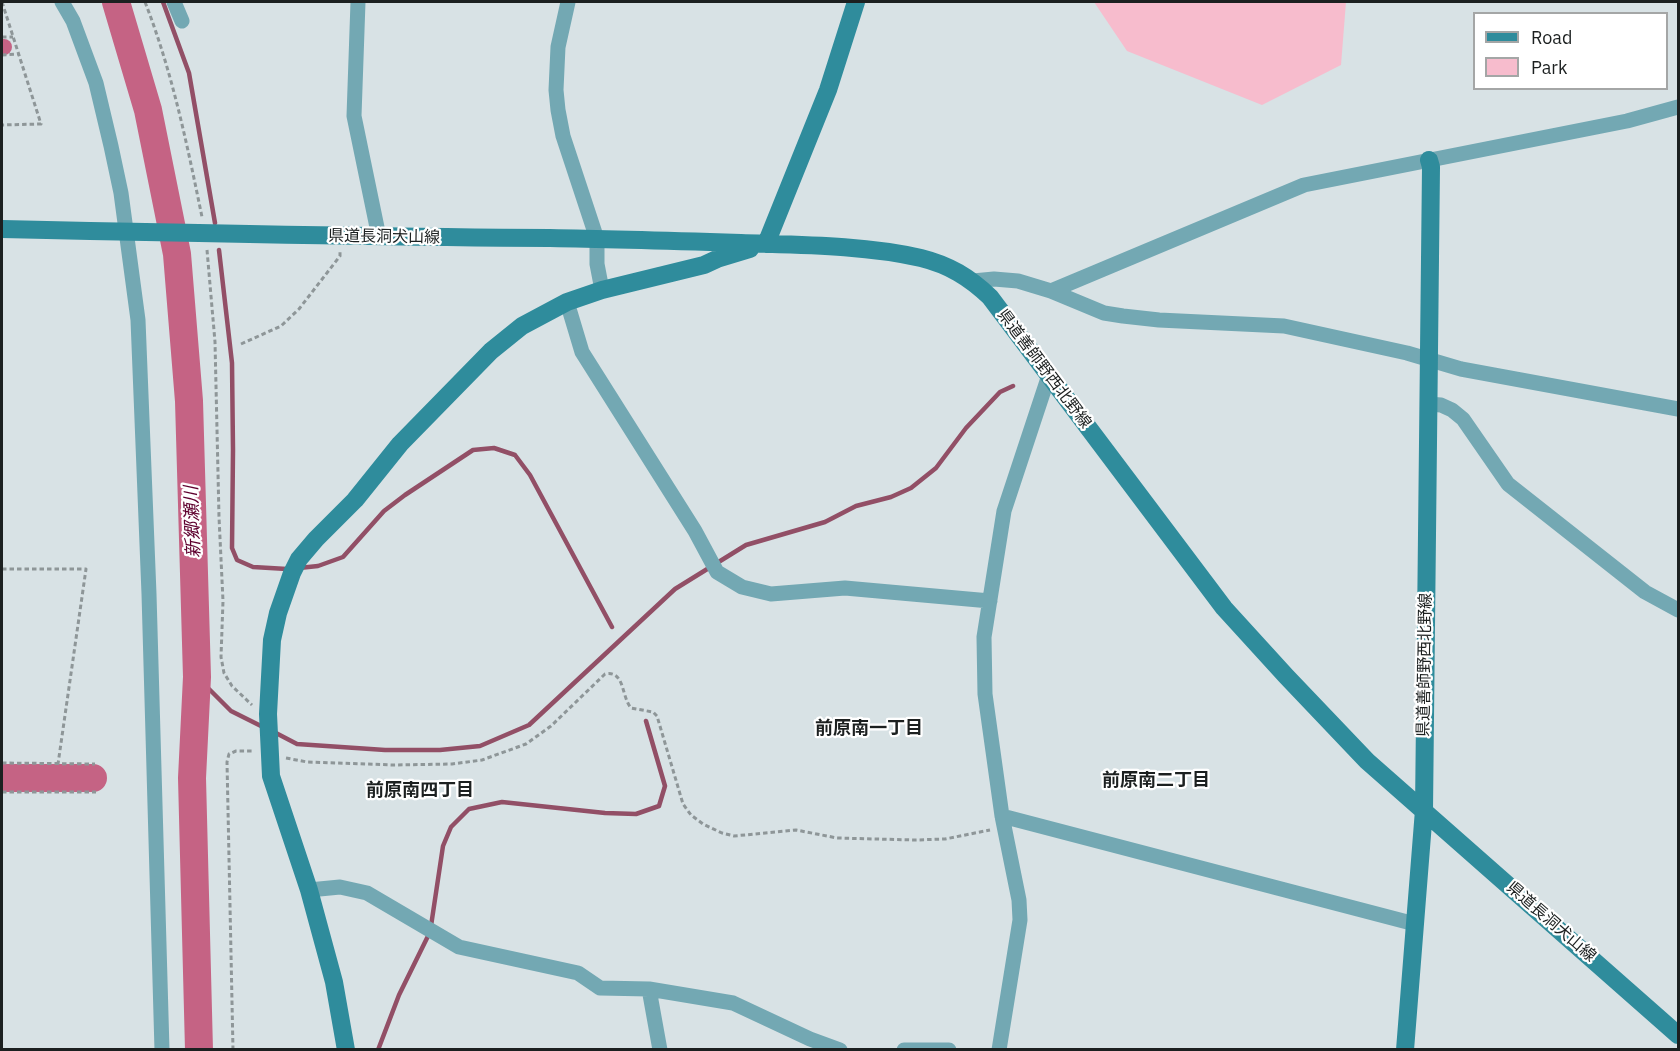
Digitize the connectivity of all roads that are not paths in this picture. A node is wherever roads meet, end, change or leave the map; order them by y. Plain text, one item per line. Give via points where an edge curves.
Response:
1 (62, 2) edge
2 (174, 2) edge
3 (358, 2) edge
4 (568, 2) edge
5 (856, 2) edge
6 (182, 21) dead end
7 (1678, 107) edge
8 (1429, 160) junction
9 (2, 229) edge
10 (126, 232) junction
11 (379, 237) junction
12 (597, 239) junction
13 (766, 244) junction
14 (973, 281) junction
15 (602, 290) junction
16 (1051, 291) junction
17 (567, 302) junction
18 (1428, 358) junction
19 (1046, 372) junction
20 (1428, 404) junction
21 (1678, 409) edge
22 (990, 601) junction
23 (1678, 610) edge
24 (1424, 810) junction
25 (1003, 821) junction
26 (309, 890) junction
27 (1415, 924) junction
28 (649, 989) junction
29 (1678, 1035) edge
30 (162, 1050) edge
31 (345, 1050) edge
32 (660, 1050) edge
33 (840, 1050) edge
34 (903, 1050) edge
35 (950, 1050) edge
36 (999, 1050) edge
37 (1405, 1050) edge

1 - 10 street via 96,83
2 - 6 street
3 - 11 street via 354,116
4 - 12 street via 558,47 555,90 564,136
5 - 13 main road via 828,90
7 - 8 street via 1627,121
8 - 16 street via 1304,185
8 - 18 main road, 県道善師野西北野線
9 - 10 main road, 県道長洞犬山線
10 - 11 main road, 県道長洞犬山線
10 - 30 street via 138,320
11 - 12 main road, 県道長洞犬山線
12 - 13 main road, 県道長洞犬山線
12 - 15 street
13 - 14 main road, 県道善師野西北野線 via 906,255 937,262
13 - 15 main road via 704,265
14 - 16 street via 1018,281
14 - 19 main road, 県道善師野西北野線 via 990,297
15 - 17 main road
16 - 18 street via 1104,313 1159,320 1284,326
17 - 22 street via 582,352 717,572 742,587 771,594 845,588
17 - 26 main road via 522,326 491,351 400,444 296,566 278,613 273,640 269,751 271,777
18 - 20 main road, 県道善師野西北野線
18 - 21 street via 1461,369
19 - 22 street via 1004,511
19 - 24 main road, 県道善師野西北野線 via 1224,608 1367,761
20 - 23 street via 1441,405 1463,419 1508,484 1645,592
20 - 24 main road, 県道善師野西北野線
22 - 25 street via 983,664
24 - 27 main road, 県道善師野西北野線
24 - 29 main road, 県道長洞犬山線
25 - 27 street
25 - 36 street via 1020,920
26 - 28 street via 340,887 367,892 459,947 578,973 600,988
26 - 31 main road via 334,982
27 - 37 main road, 県道善師野西北野線
28 - 32 street
28 - 33 street via 733,1003
34 - 35 street

